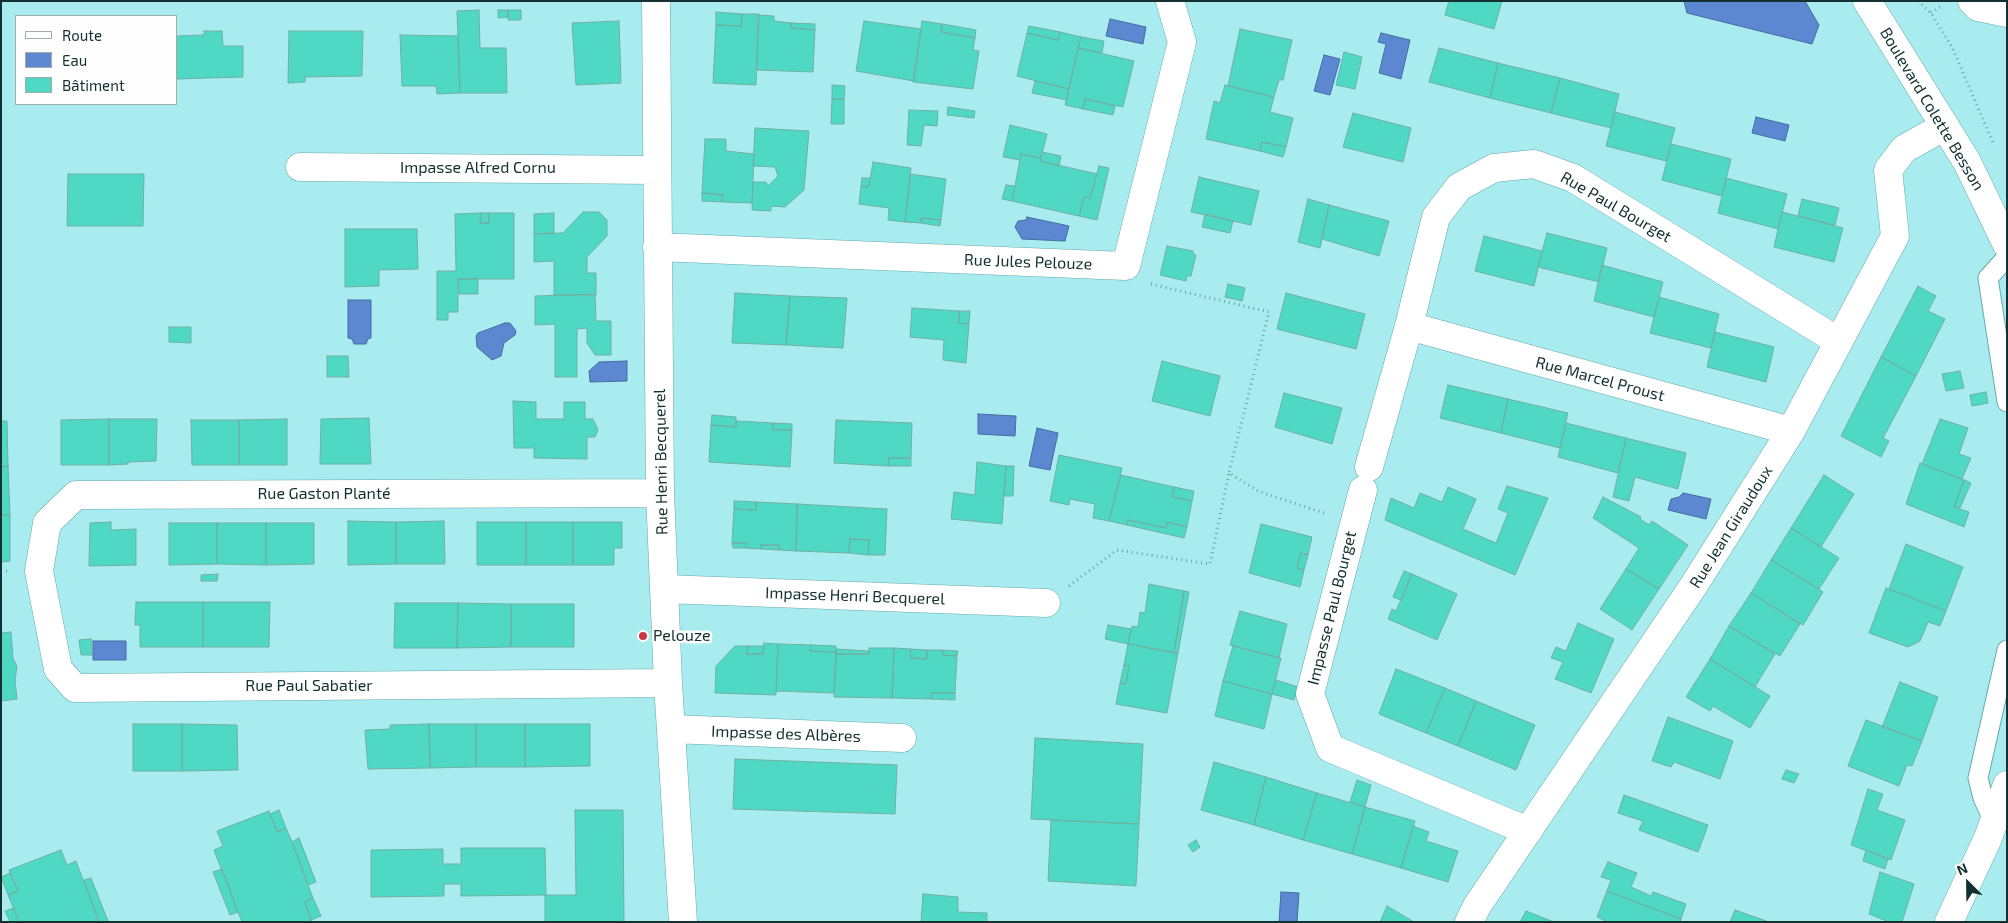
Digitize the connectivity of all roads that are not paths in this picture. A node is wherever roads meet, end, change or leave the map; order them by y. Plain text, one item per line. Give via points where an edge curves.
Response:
1 (656, 1) edge
2 (1170, 1) edge
3 (1867, 1) edge
4 (1972, 1) edge
5 (2007, 13) edge
6 (1946, 126) junction
7 (300, 167) dead end
8 (657, 170) junction
9 (2007, 245) edge
10 (658, 247) junction
11 (2007, 257) edge
12 (1409, 326) junction
13 (1838, 341) junction
14 (2007, 402) edge
15 (1791, 432) junction
16 (1366, 478) joint
17 (660, 493) junction
18 (39, 571) joint
19 (664, 590) junction
20 (1046, 603) road end
21 (2007, 650) edge
22 (668, 683) junction
23 (671, 730) junction
24 (902, 738) dead end
25 (2007, 786) edge
26 (1994, 822) junction
27 (1528, 831) junction
28 (683, 922) edge
29 (1469, 922) edge
30 (1949, 922) edge

1 - 8 street, Rue Henri Becquerel
2 - 10 street, Rue Jules Pelouze via 1182,42 1126,266
3 - 6 street, Boulevard Colette Besson
4 - 5 street via 1978,7
6 - 9 street, Boulevard Colette Besson
6 - 13 street, Rue Jean Giraudoux via 1904,149 1888,170 1895,236
7 - 8 street, Impasse Alfred Cornu
8 - 10 street, Rue Henri Becquerel
10 - 17 street, Rue Henri Becquerel
11 - 14 lane via 1988,278
12 - 13 street, Rue Paul Bourget via 1436,217 1459,188 1494,168 1534,164 1572,178
12 - 15 street, Rue Marcel Proust
12 - 16 street, Rue Paul Bourget
13 - 15 street, Rue Jean Giraudoux
15 - 27 street, Rue Jean Giraudoux via 1694,585
16 - 27 street, Impasse Paul Bourget via 1310,694 1330,748
17 - 18 street, Rue Gaston Planté via 76,495 47,522
17 - 19 street, Rue Henri Becquerel
18 - 22 street, Rue Paul Sabatier via 58,669 75,688
19 - 20 street, Impasse Henri Becquerel
19 - 22 street, Rue Henri Becquerel
21 - 26 lane via 1978,778
22 - 23 street, Rue Henri Becquerel
23 - 24 street, Impasse des Albères
23 - 28 street, Rue Henri Becquerel
25 - 26 street
26 - 30 street
27 - 29 street, Rue Jean Giraudoux

